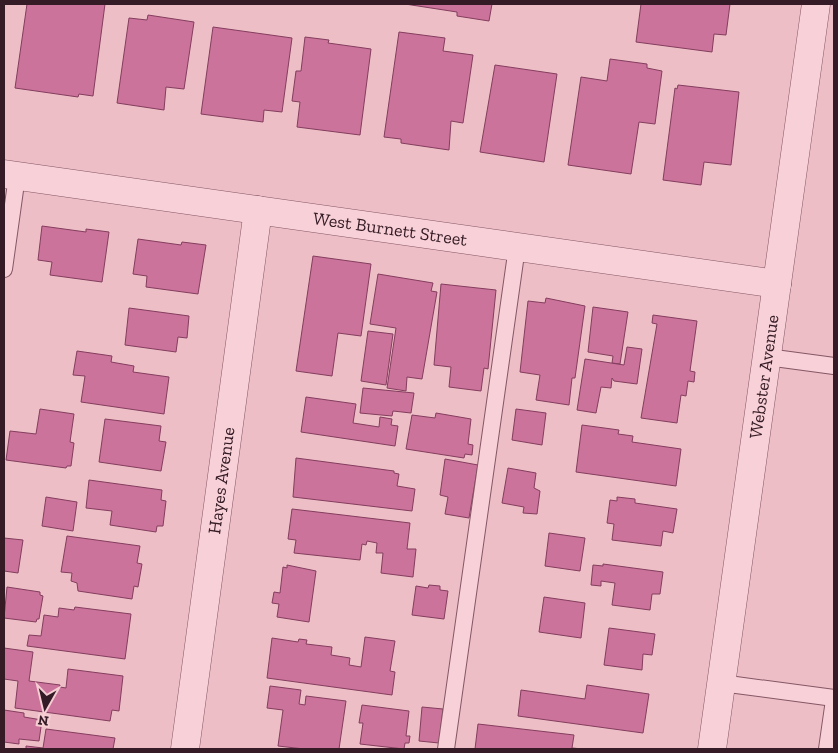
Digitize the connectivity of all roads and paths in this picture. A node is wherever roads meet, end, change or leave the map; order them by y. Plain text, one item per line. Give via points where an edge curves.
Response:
1 (816, 4) edge
2 (10, 175) edge
3 (258, 210) junction
4 (517, 247) junction
5 (4, 269) edge
6 (777, 284) junction
7 (767, 356) junction
8 (834, 366) edge
9 (721, 683) junction
10 (834, 699) edge
11 (185, 749) edge
12 (446, 749) edge
13 (712, 749) edge
14 (827, 749) edge

1 - 6 street, Webster Avenue
2 - 3 street, West Burnett Street
2 - 5 lane
3 - 4 street, West Burnett Street
3 - 11 street, Hayes Avenue
4 - 6 street, West Burnett Street
4 - 12 lane
6 - 7 street, Webster Avenue
7 - 8 lane
7 - 9 street, Webster Avenue
9 - 10 lane
9 - 13 street, Webster Avenue
10 - 14 lane

